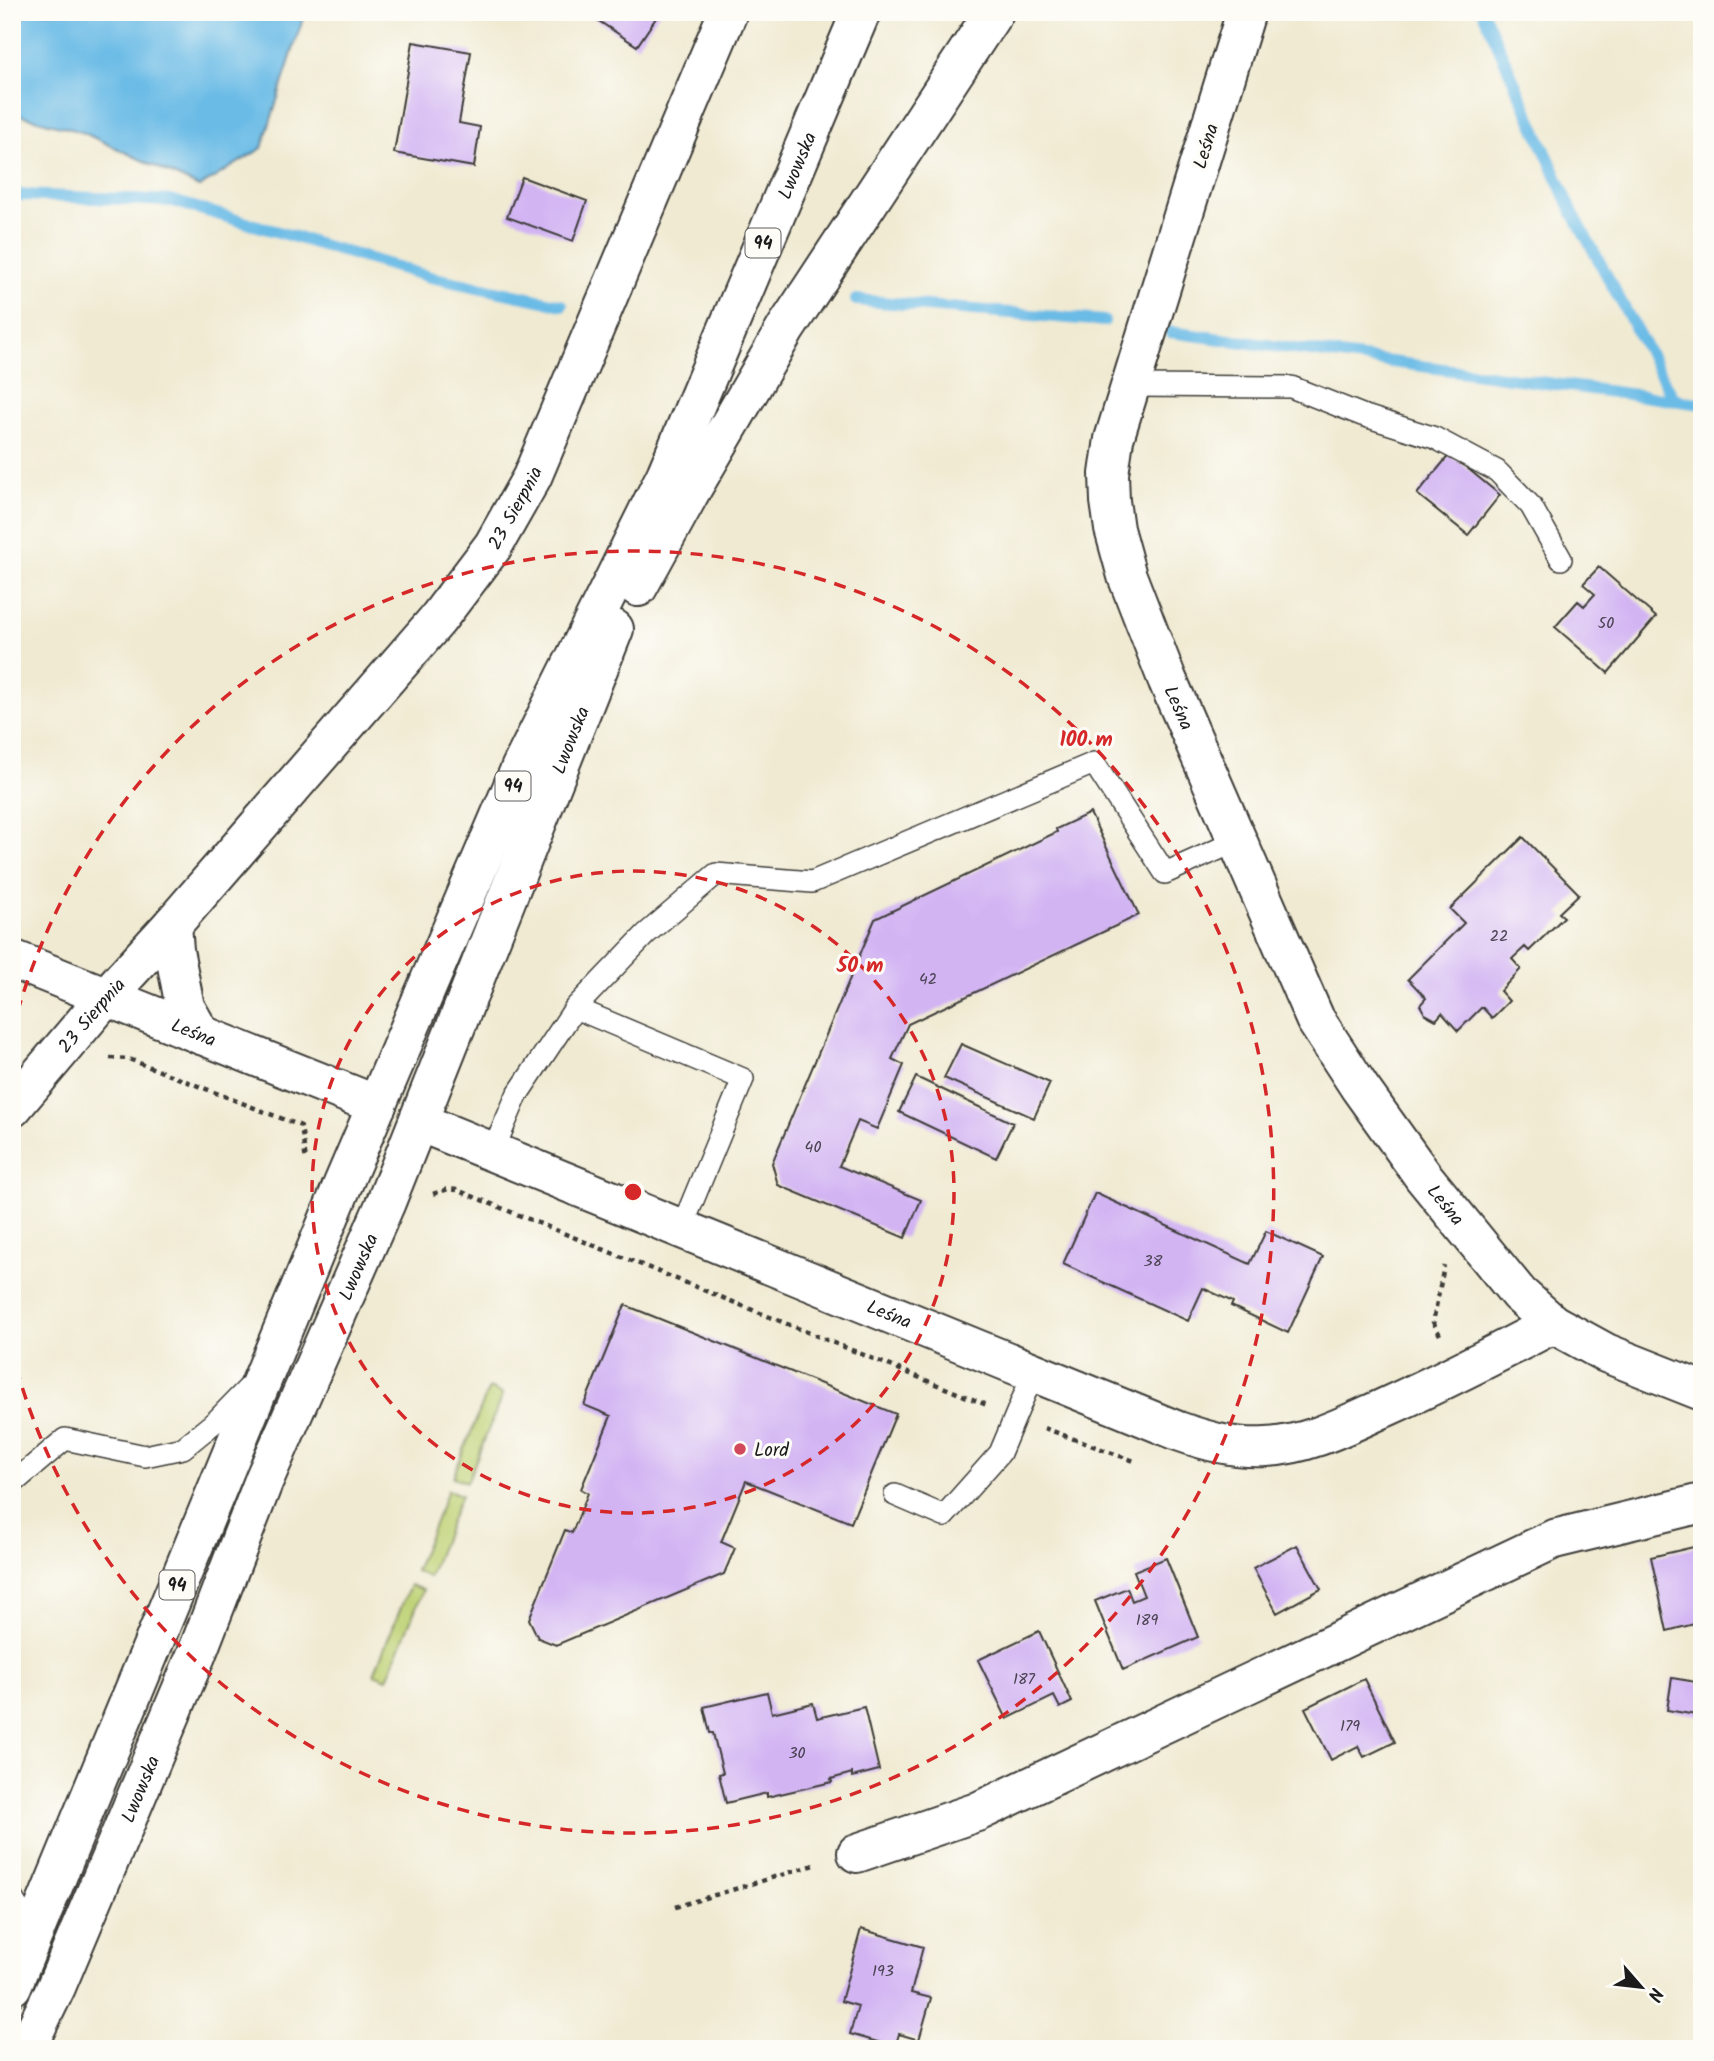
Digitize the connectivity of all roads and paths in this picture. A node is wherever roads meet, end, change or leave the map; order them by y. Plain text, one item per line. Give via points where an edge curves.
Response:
1 (729, 12) edge
2 (860, 12) edge
3 (994, 12) edge
4 (1247, 12) edge
5 (1129, 386) junction
6 (666, 475) junction
7 (1561, 559) dead end
8 (614, 631) junction
9 (1237, 841) junction
10 (172, 925) junction
11 (12, 959) edge
12 (104, 998) junction
13 (575, 1008) junction
14 (201, 1035) junction
15 (99, 1057) dead end
16 (377, 1104) junction
17 (12, 1108) edge
18 (418, 1122) junction
19 (493, 1151) junction
20 (343, 1184) junction
21 (682, 1227) junction
22 (1553, 1324) junction
23 (266, 1370) junction
24 (1034, 1372) junction
25 (1702, 1391) edge
26 (12, 1484) edge
27 (895, 1495) dead end
28 (1702, 1503) edge
29 (856, 1853) joint
30 (12, 1898) edge
31 (675, 1907) dead end
32 (33, 1933) junction
33 (12, 1986) edge
34 (26, 2049) edge

1 - 10 street, 23 Sierpnia via 532,477 492,546 437,620
2 - 6 street, Lwowska / 94
3 - 8 street via 786,328
4 - 5 street, Leśna
5 - 7 lane via 1291,387 1435,438 1497,471 1531,506
5 - 9 street, Leśna via 1109,474 1114,529 1162,666
6 - 8 street, Lwowska / 94
6 - 16 street, Lwowska / 94 via 521,767
8 - 18 street, Lwowska / 94
9 - 13 lane via 1166,873 1094,762 812,882 716,874 646,934
9 - 22 street, Leśna via 1315,1018 1360,1088 1467,1233 1519,1294
10 - 12 street, 23 Sierpnia
10 - 14 street via 185,1007
11 - 12 street, Leśna
12 - 14 street, Leśna
12 - 17 street, 23 Sierpnia
13 - 19 lane via 517,1095
13 - 21 lane via 743,1079
14 - 16 street, Leśna
15 - 20 path via 129,1059 301,1126 307,1168
16 - 20 street, Lwowska / 94
18 - 19 street, Leśna
18 - 34 street, Lwowska / 94
19 - 21 street, Leśna
20 - 23 street, Lwowska / 94
21 - 24 street, Leśna
22 - 24 street, Leśna via 1344,1426 1301,1443 1266,1447 1205,1440
22 - 25 street, Leśna via 1606,1353
23 - 26 lane via 183,1448 145,1456 65,1439
23 - 32 street, Lwowska / 94
24 - 27 lane via 1000,1453 944,1516
28 - 29 street via 1554,1539 976,1812
29 - 31 path
30 - 32 lane
32 - 33 street, Lwowska / 94

